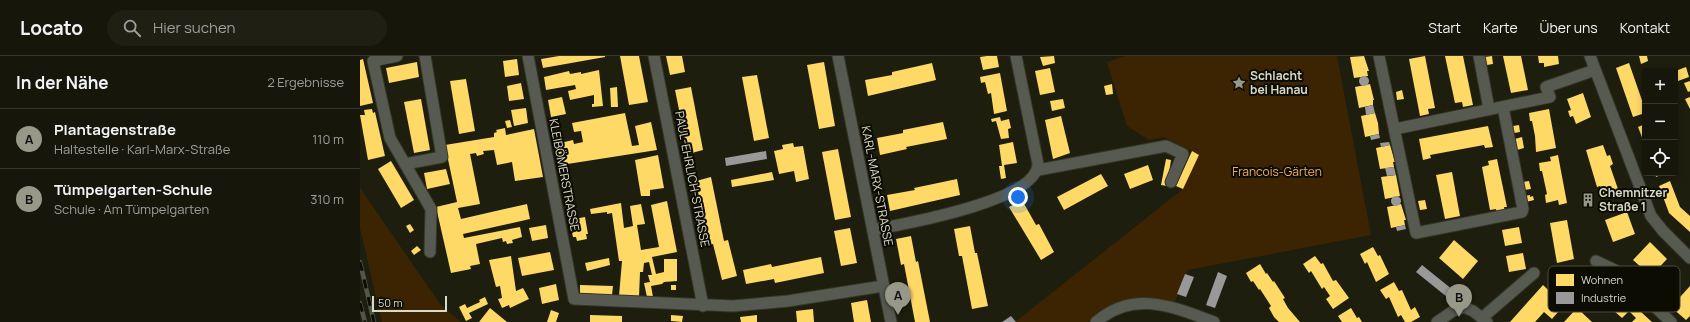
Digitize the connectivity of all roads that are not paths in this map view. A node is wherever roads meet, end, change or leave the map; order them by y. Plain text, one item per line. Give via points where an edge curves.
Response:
1 (397, 56) edge
2 (425, 56) edge
3 (528, 56) edge
4 (654, 56) edge
5 (838, 56) edge
6 (1016, 56) edge
7 (1379, 56) edge
8 (1479, 56) edge
9 (1590, 56) edge
10 (1595, 70) junction
11 (1502, 107) junction
12 (1489, 109) junction
13 (1395, 129) junction
14 (405, 164) junction
15 (1038, 170) junction
16 (1171, 182) dead end
17 (873, 230) junction
18 (430, 252) dead end
19 (1690, 258) edge
20 (1596, 261) dead end
21 (1606, 266) edge
22 (1534, 273) dead end
23 (883, 286) junction
24 (703, 306) junction
25 (1660, 312) edge
26 (1481, 317) edge
27 (891, 322) edge
28 (1096, 322) edge
29 (1214, 322) edge
30 (1437, 322) edge
31 (1671, 322) edge

1 - 14 street via 374,61 390,138
2 - 14 street via 442,158
3 - 24 street, KLEIBÖMERSTRASSE via 574,299
4 - 24 street, PAUL-EHRLICH-STRASSE
5 - 17 street, KARL-MARX-STRASSE
6 - 15 street
7 - 13 street
8 - 12 street
9 - 10 street
10 - 11 street via 1546,87 1550,97
10 - 19 street via 1651,216
11 - 12 street
11 - 13 street via 1522,212 1416,233
12 - 13 street
14 - 18 street via 431,209
15 - 16 street via 1166,146 1183,154
15 - 17 street via 1028,181 976,207
17 - 23 street, KARL-MARX-STRASSE
20 - 21 street
22 - 26 street
23 - 24 street via 763,304
23 - 27 street, KARL-MARX-STRASSE
25 - 31 street
26 - 30 street via 1464,307
28 - 29 street via 1113,310 1144,303 1173,307

